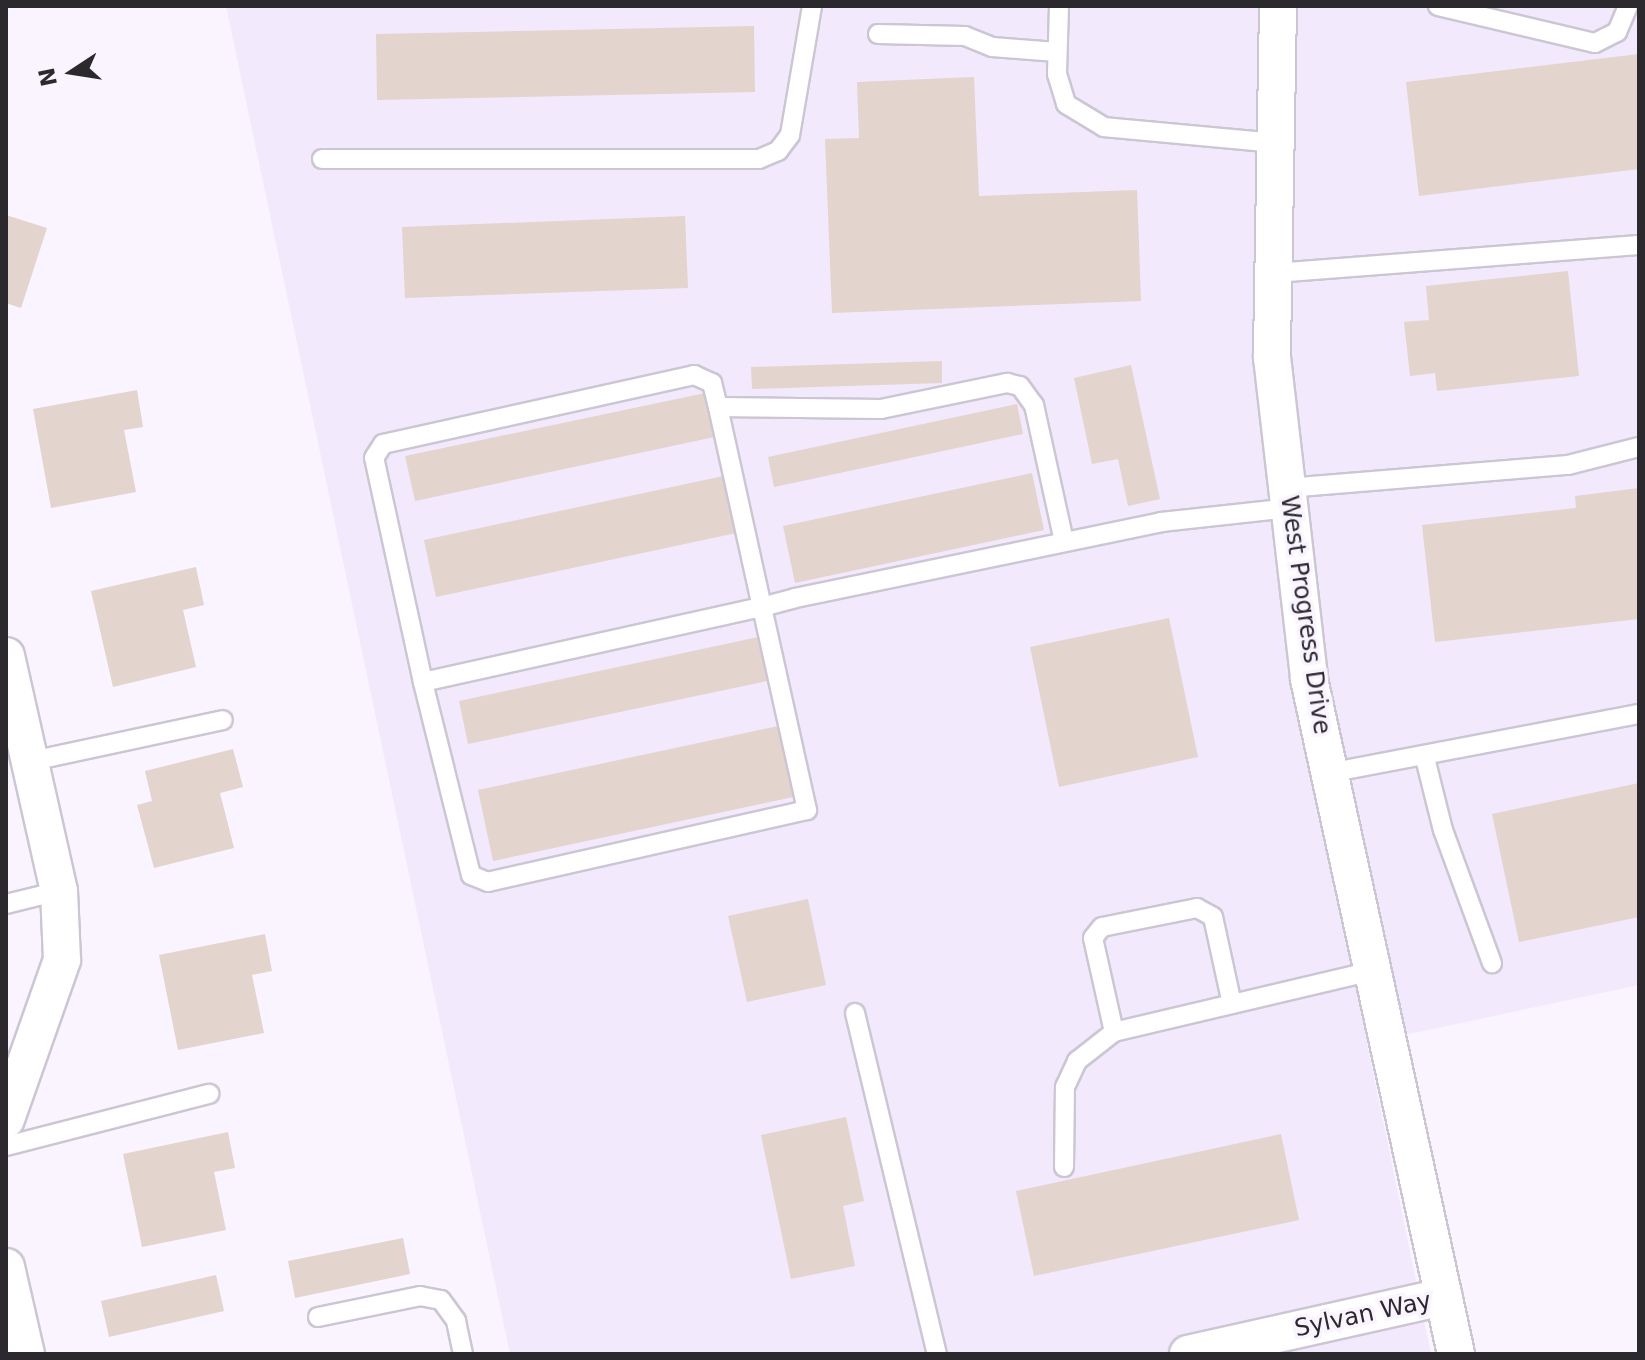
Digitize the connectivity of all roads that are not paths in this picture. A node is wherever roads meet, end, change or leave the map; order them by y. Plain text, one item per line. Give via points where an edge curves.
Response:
1 (812, 6) edge
2 (1059, 6) edge
3 (1278, 6) edge
4 (1438, 6) edge
5 (1628, 6) edge
6 (878, 34) dead end
7 (1057, 52) junction
8 (1275, 143) junction
9 (322, 159) dead end
10 (1639, 245) edge
11 (1274, 273) junction
12 (718, 407) junction
13 (1639, 447) edge
14 (1288, 498) junction
15 (1064, 542) junction
16 (762, 607) junction
17 (6, 656) edge
18 (423, 682) junction
19 (1639, 714) edge
20 (223, 720) dead end
21 (1425, 758) junction
22 (32, 761) junction
23 (1329, 773) junction
24 (59, 891) junction
25 (6, 904) edge
26 (1492, 963) dead end
27 (1372, 971) junction
28 (1232, 1004) junction
29 (855, 1013) dead end
30 (1114, 1032) junction
31 (209, 1094) dead end
32 (6, 1119) edge
33 (6, 1146) edge
34 (1064, 1167) dead end
35 (6, 1267) edge
36 (1444, 1297) junction
37 (318, 1317) dead end
38 (26, 1354) edge
39 (463, 1354) edge
40 (937, 1354) edge
41 (1188, 1354) edge
42 (1456, 1354) edge

1 - 9 lane via 790,135 778,151 759,159
2 - 7 lane
3 - 8 street, West Progress Drive
4 - 5 lane via 1595,43 1617,32
6 - 7 lane via 965,36 992,47
7 - 8 lane via 1066,104 1104,127
8 - 11 street, West Progress Drive
10 - 11 lane
11 - 14 street, West Progress Drive via 1272,357
12 - 15 lane via 881,409 1007,383 1020,386 1034,405
12 - 16 lane
12 - 18 lane via 712,383 694,375 383,444 374,458
13 - 14 lane via 1568,465
14 - 15 lane
14 - 23 street, West Progress Drive via 1309,679
15 - 16 lane
16 - 18 lane
16 - 18 lane via 807,810 488,882 471,875 463,861
17 - 22 street
19 - 21 lane
20 - 22 lane
21 - 23 lane
21 - 26 lane via 1460,883
22 - 24 street
23 - 27 street, West Progress Drive
24 - 25 lane
24 - 32 street via 62,960
27 - 28 lane
27 - 36 street, West Progress Drive
28 - 30 lane
28 - 30 lane via 1213,917 1197,908 1102,927 1093,938
29 - 40 lane
30 - 34 lane via 1077,1061 1065,1087
31 - 33 lane
35 - 38 street
36 - 41 street, Sylvan Way
36 - 42 street, West Progress Drive
37 - 39 lane via 420,1296 441,1300 456,1321

